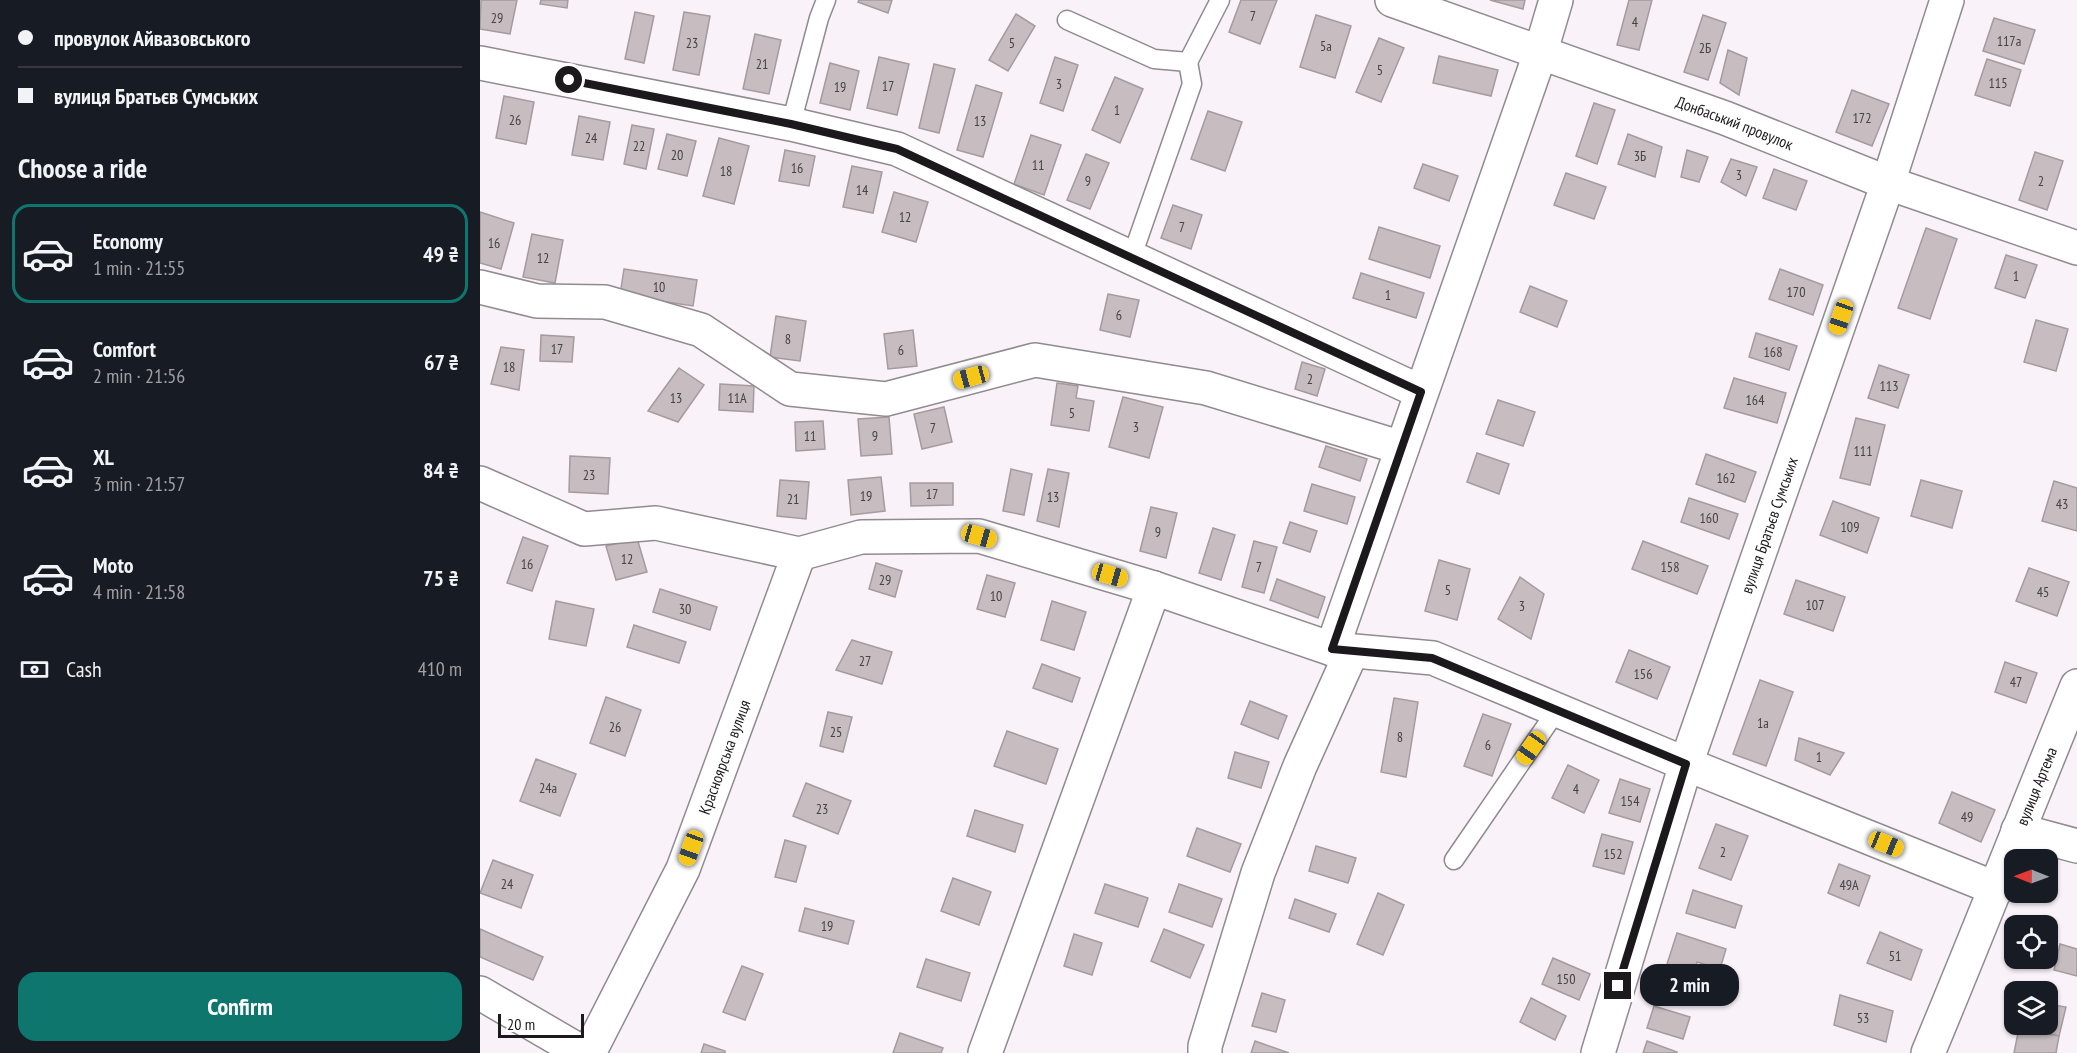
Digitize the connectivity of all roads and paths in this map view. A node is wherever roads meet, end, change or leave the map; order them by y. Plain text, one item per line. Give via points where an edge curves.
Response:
1 (826, 0) edge
2 (1220, 0) edge
3 (1392, 0) edge
4 (1556, 0) edge
5 (1947, 0) edge
6 (1067, 20) dead end
7 (1540, 54) junction
8 (1188, 62) junction
9 (480, 63) edge
10 (791, 124) junction
11 (1888, 183) junction
12 (2077, 248) edge
13 (1131, 259) junction
14 (480, 287) edge
15 (1421, 392) junction
16 (1402, 448) junction
17 (480, 483) edge
18 (799, 554) junction
19 (1154, 588) junction
20 (1342, 650) junction
21 (2077, 686) edge
22 (1557, 710) junction
23 (1686, 764) junction
24 (2018, 830) junction
25 (2077, 846) edge
26 (1454, 860) dead end
27 (1996, 889) junction
28 (480, 993) edge
29 (583, 1053) edge
30 (590, 1053) edge
31 (985, 1053) edge
32 (1205, 1053) edge
33 (1598, 1053) edge
34 (1928, 1053) edge

1 - 10 lane
2 - 8 lane
3 - 7 street, Донбаський провулок
4 - 7 street
5 - 11 street, вулиця Братьєв Сумських
6 - 8 lane via 1154,59
7 - 11 street, Донбаський провулок via 1725,118
7 - 15 street
8 - 13 lane via 1192,84
9 - 10 street
10 - 13 street via 897,149
11 - 12 street, Донбаський провулок
11 - 23 street, вулиця Братьєв Сумських
13 - 15 street
14 - 16 street via 537,301 605,302 701,330 789,389 886,399 1035,360 1206,388
15 - 16 street
16 - 20 street
17 - 18 street via 584,529 656,523
18 - 19 street via 861,537 979,536
18 - 30 street, Красноярська вулиця via 683,869
19 - 20 street
19 - 31 street
20 - 22 street via 1432,658
20 - 32 street via 1258,873
21 - 24 street, вулиця Артема
22 - 23 street
22 - 26 lane
23 - 27 street
23 - 33 street, вулиця Братьєв Сумських
24 - 25 street
24 - 27 street, вулиця Артема
27 - 34 street, вулиця Артема
28 - 29 street

